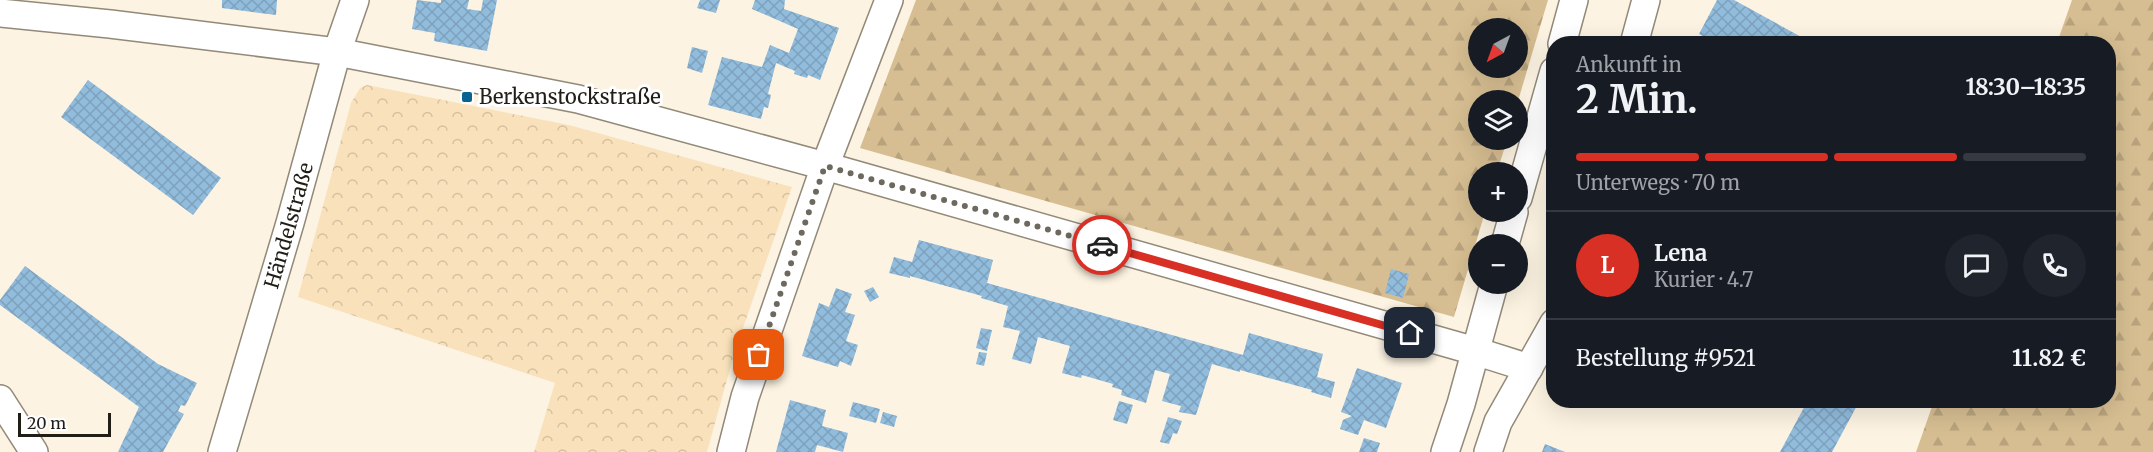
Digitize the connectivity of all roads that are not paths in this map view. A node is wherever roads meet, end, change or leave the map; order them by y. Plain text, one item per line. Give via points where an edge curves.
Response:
1 (355, 0) edge
2 (889, 0) edge
3 (1574, 0) edge
4 (1646, 0) edge
5 (0, 13) edge
6 (1564, 36) edge
7 (1636, 36) edge
8 (337, 52) junction
9 (1546, 99) edge
10 (1528, 163) edge
11 (825, 166) junction
12 (1491, 294) edge
13 (1546, 337) edge
14 (1475, 351) junction
15 (1529, 368) junction
16 (0, 399) edge
17 (34, 452) edge
18 (222, 452) edge
19 (731, 452) edge
20 (1445, 452) edge
21 (1488, 452) edge

1 - 8 street, Händelstraße
2 - 11 street
3 - 6 street
4 - 7 street
5 - 8 street
8 - 11 street via 578,99
8 - 18 street, Händelstraße
9 - 10 street
11 - 14 street
11 - 19 street via 745,397
12 - 14 street
13 - 15 street
14 - 15 street
14 - 20 street
15 - 21 street via 1498,422
16 - 17 street

